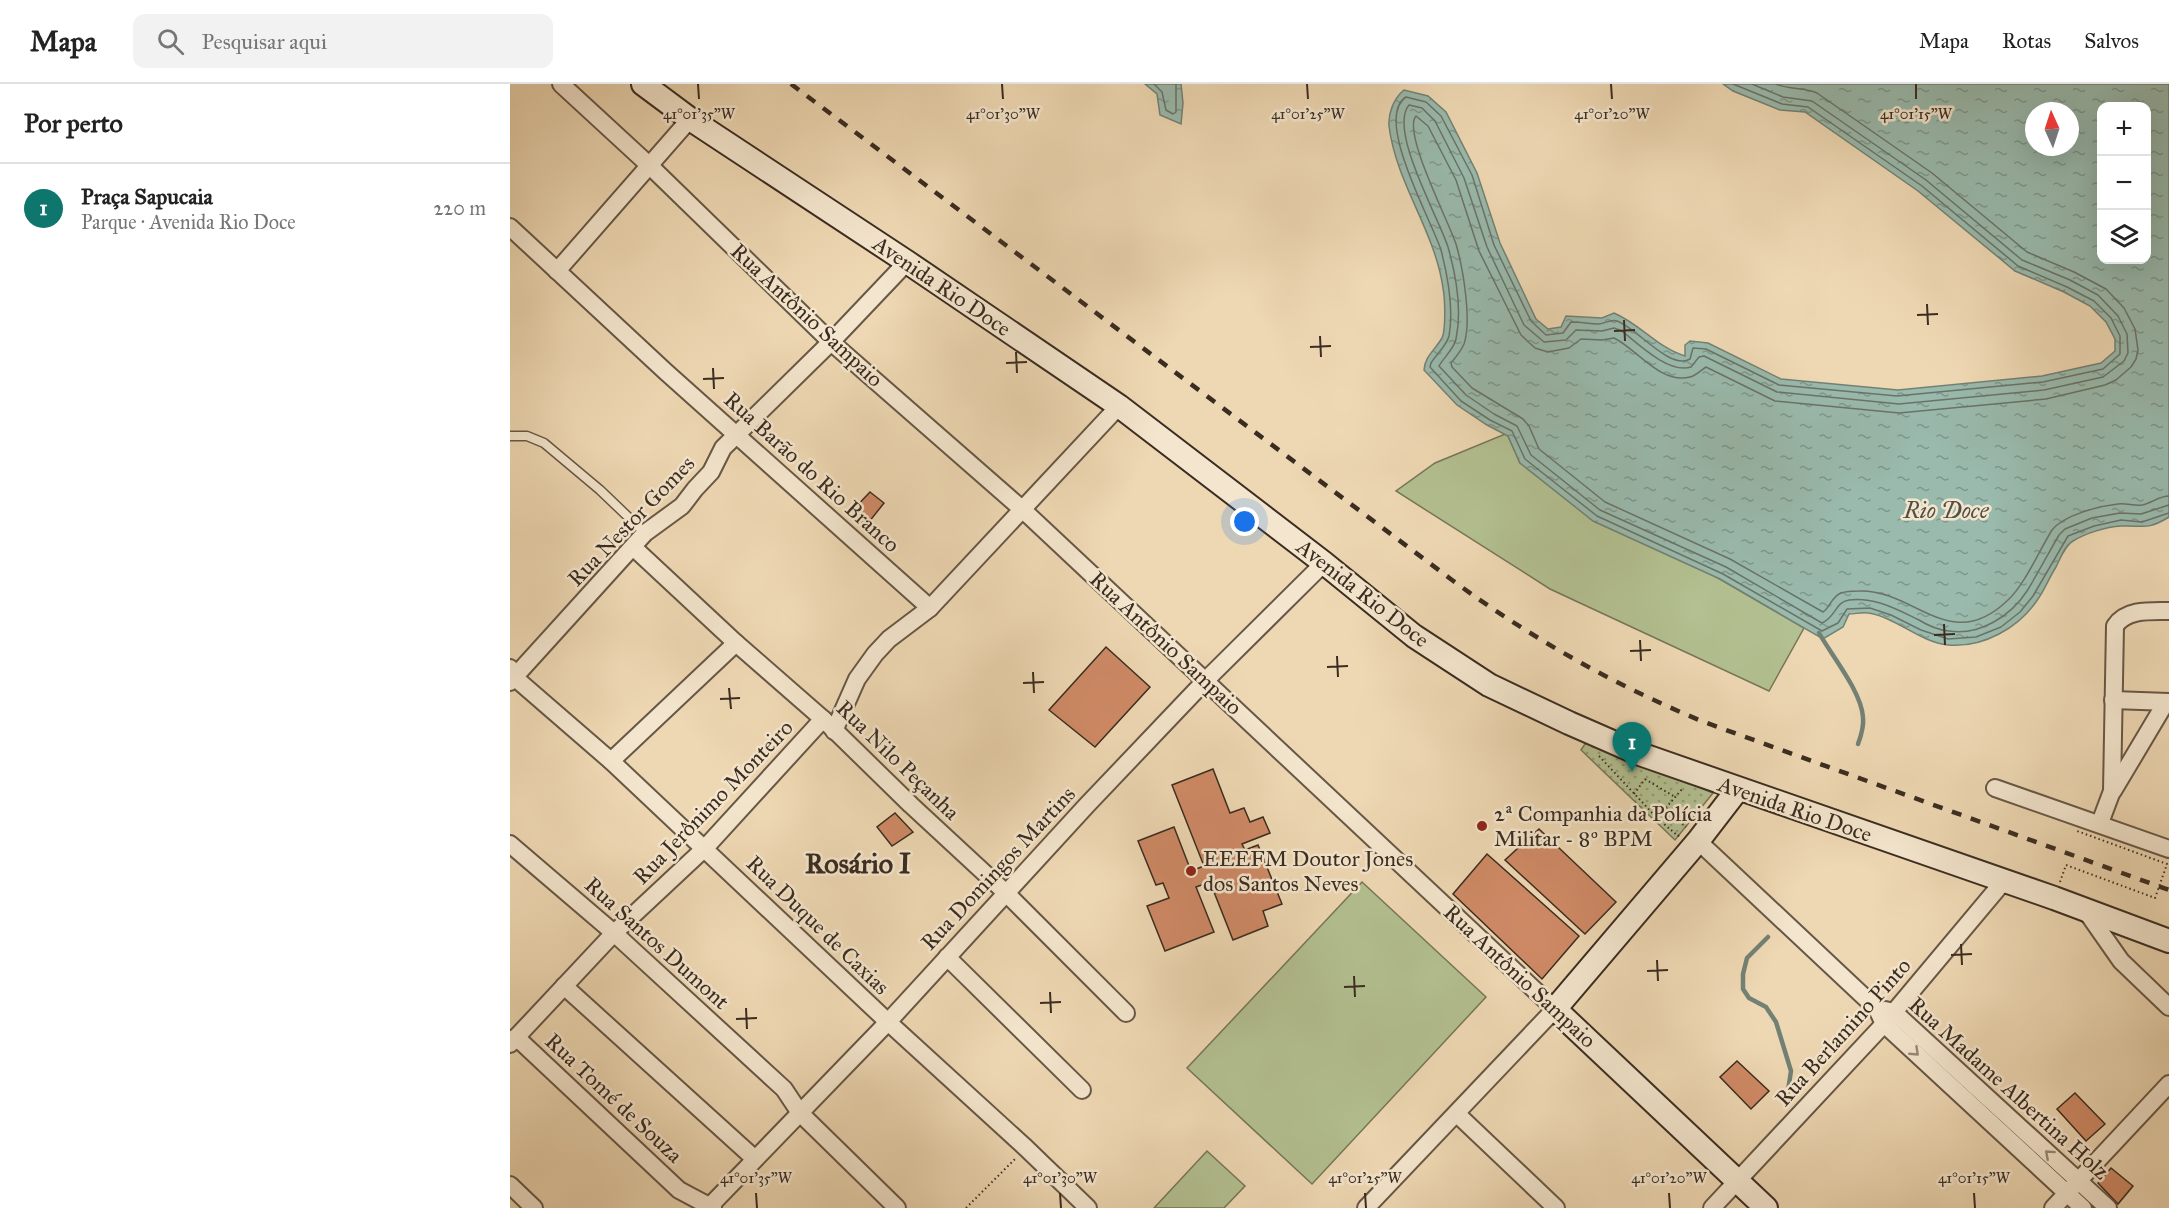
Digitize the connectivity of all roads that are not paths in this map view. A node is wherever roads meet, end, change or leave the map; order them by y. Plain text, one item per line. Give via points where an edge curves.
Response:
1 (561, 84) edge
2 (644, 84) edge
3 (690, 119) junction
4 (650, 166) junction
5 (510, 227) edge
6 (907, 262) junction
7 (557, 271) junction
8 (831, 342) junction
9 (1119, 406) junction
10 (737, 434) junction
11 (510, 436) edge
12 (1023, 510) junction
13 (645, 533) junction
14 (633, 547) junction
15 (1324, 563) junction
16 (930, 608) junction
17 (2169, 611) edge
18 (736, 643) junction
19 (511, 676) edge
20 (1205, 681) junction
21 (2113, 700) junction
22 (2168, 702) edge
23 (829, 725) junction
24 (611, 761) junction
25 (1995, 788) dead end
26 (1738, 789) junction
27 (2112, 791) junction
28 (2100, 823) junction
29 (1698, 841) junction
30 (510, 844) edge
31 (705, 848) junction
32 (2169, 849) edge
33 (2003, 882) junction
34 (1005, 892) junction
35 (2086, 911) junction
36 (614, 933) junction
37 (2169, 941) edge
38 (947, 957) junction
39 (564, 986) junction
40 (2169, 1007) edge
41 (1554, 1009) junction
42 (1126, 1013) dead end
43 (1885, 1015) junction
44 (888, 1022) junction
45 (513, 1041) edge
46 (2169, 1084) edge
47 (1082, 1090) dead end
48 (800, 1113) junction
49 (1457, 1113) junction
50 (755, 1159) junction
51 (1738, 1182) junction
52 (510, 1185) edge
53 (2072, 1187) junction
54 (710, 1207) edge
55 (534, 1208) edge
56 (897, 1208) edge
57 (1088, 1208) edge
58 (1366, 1208) edge
59 (1556, 1208) edge
60 (1712, 1208) edge
61 (1766, 1208) edge
62 (2053, 1208) edge
63 (2083, 1208) edge
64 (2108, 1208) edge

1 - 4 street, Rua Antônio Sampaio
2 - 3 street, Avenida Rio Doce
3 - 4 street
3 - 6 street, Avenida Rio Doce
4 - 7 street
4 - 8 street, Rua Antônio Sampaio
5 - 7 street, Rua Barão do Rio Branco
6 - 8 street, Rua Nestor Gomes
6 - 9 street, Avenida Rio Doce
7 - 10 street, Rua Barão do Rio Branco
8 - 10 street, Rua Nestor Gomes
8 - 12 street, Rua Antônio Sampaio
9 - 12 street, Rua Jerônimo Monteiro
9 - 15 street, Avenida Rio Doce
10 - 13 street, Rua Nestor Gomes via 682,506
10 - 16 street, Rua Barão do Rio Branco
11 - 13 lane via 527,436 544,443
12 - 16 street, Rua Jerônimo Monteiro
12 - 20 street, Rua Antônio Sampaio
13 - 14 street, Rua Nestor Gomes
14 - 18 street, Rua Nilo Peçanha
14 - 19 street, Rua Nestor Gomes
15 - 20 street, Rua Domingos Martins
15 - 26 street, Avenida Rio Doce via 1414,636 1489,685 1640,754
16 - 23 street, Rua Jerônimo Monteiro via 874,654
17 - 21 street via 2133,613 2115,626
18 - 23 street, Rua Nilo Peçanha
18 - 24 street
19 - 24 street, Rua Duque de Caxias
20 - 34 street, Rua Domingos Martins
20 - 41 street, Rua Antônio Sampaio
21 - 22 street
21 - 27 street
22 - 27 street
23 - 31 street, Rua Jerônimo Monteiro
23 - 34 street, Rua Nilo Peçanha
24 - 31 street, Rua Duque de Caxias
25 - 28 street
26 - 29 street
26 - 33 street, Avenida Rio Doce
27 - 28 street
28 - 32 street
29 - 41 street
29 - 43 street, Rua Madame Albertina Holz
30 - 36 street, Rua Santos Dumont
31 - 36 street, Rua Jerônimo Monteiro
31 - 44 street, Rua Duque de Caxias
33 - 35 street, Avenida Rio Doce
33 - 43 street, Rua Berlamino Pinto
34 - 38 street, Rua Domingos Martins
34 - 42 street, Rua Nilo Peçanha
35 - 37 street, Avenida Rio Doce
35 - 40 street via 2121,961
36 - 39 street, Rua Jerônimo Monteiro
36 - 48 street, Rua Santos Dumont via 784,1089
38 - 44 street, Rua Domingos Martins
38 - 47 street
39 - 45 street, Rua Jerônimo Monteiro
39 - 50 street
41 - 49 street
41 - 51 street, Rua Antônio Sampaio
43 - 51 street, Rua Berlamino Pinto
43 - 53 street, Rua Madame Albertina Holz
44 - 48 street, Rua Domingos Martins
44 - 57 street, Rua Duque de Caxias
45 - 54 street, Rua Tomé de Souza via 680,1190
46 - 53 street
48 - 50 street, Rua Domingos Martins
48 - 56 street, Rua Santos Dumont
49 - 58 street
49 - 59 street
50 - 54 street, Rua Domingos Martins
51 - 60 street, Rua Berlamino Pinto
51 - 61 street, Rua Antônio Sampaio
52 - 55 street
53 - 62 street
53 - 63 street, Rua Madame Albertina Holz
53 - 64 street, Rua Madame Albertina Holz

